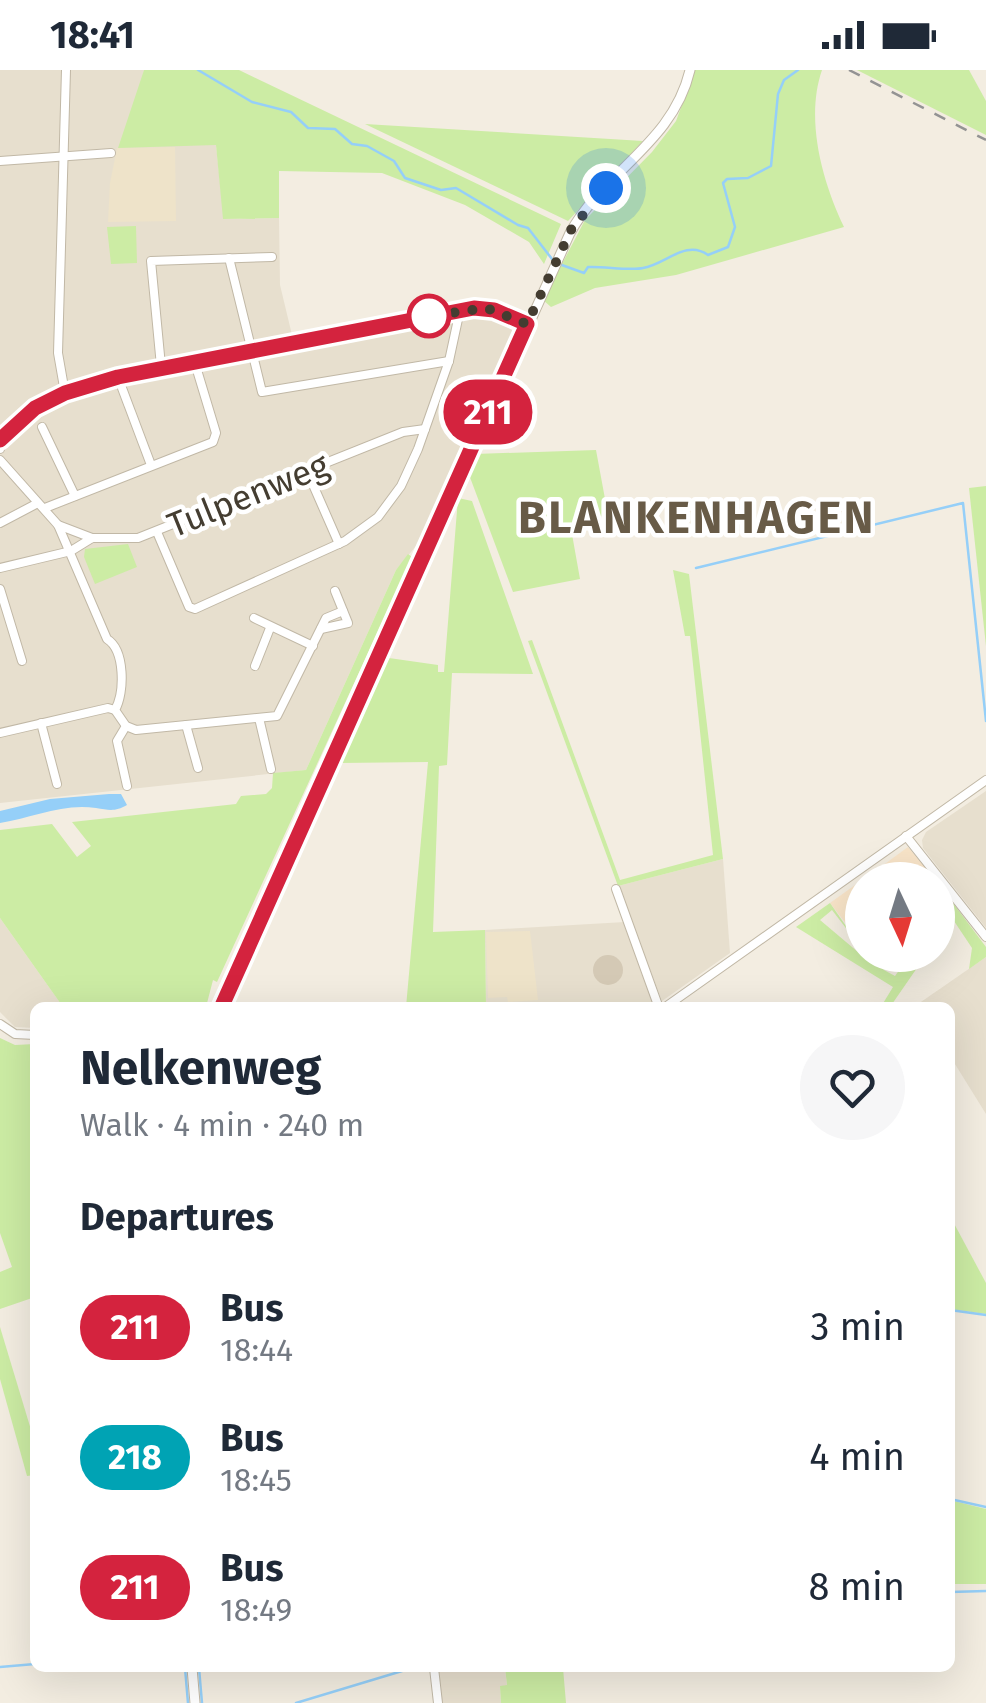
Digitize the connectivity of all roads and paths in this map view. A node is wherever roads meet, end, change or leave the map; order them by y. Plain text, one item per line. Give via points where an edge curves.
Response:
1 (66, 70) edge
2 (690, 70) edge
3 (110, 154) dead end
4 (64, 157) junction
5 (0, 160) edge
6 (272, 257) dead end
7 (228, 258) junction
8 (460, 310) junction
9 (527, 324) junction
10 (249, 349) junction
11 (449, 361) junction
12 (162, 366) junction
13 (197, 370) dead end
14 (122, 388) dead end
15 (65, 393) junction
16 (42, 427) dead end
17 (424, 429) junction
18 (0, 440) edge
19 (0, 460) edge
20 (150, 466) junction
21 (307, 471) junction
22 (75, 496) junction
23 (41, 506) junction
24 (0, 523) edge
25 (58, 524) junction
26 (157, 532) junction
27 (92, 538) junction
28 (339, 544) junction
29 (71, 551) junction
30 (0, 568) edge
31 (0, 589) edge
32 (335, 591) dead end
33 (254, 618) dead end
34 (270, 628) junction
35 (313, 646) junction
36 (22, 661) dead end
37 (255, 666) dead end
38 (115, 710) junction
39 (259, 718) junction
40 (41, 723) junction
41 (186, 725) junction
42 (126, 726) junction
43 (0, 733) edge
44 (198, 768) dead end
45 (271, 769) dead end
46 (986, 780) edge
47 (57, 784) dead end
48 (128, 786) dead end
49 (906, 836) junction
50 (616, 889) dead end
51 (986, 938) edge
52 (224, 1002) edge
53 (660, 1002) edge
54 (671, 1002) edge
55 (2, 1030) edge
56 (30, 1034) edge
57 (192, 1672) edge
58 (434, 1672) edge
59 (195, 1703) edge
60 (438, 1703) edge

1 - 4 street
2 - 9 street via 660,134 582,214
3 - 4 street
4 - 5 street
4 - 15 street via 58,353
6 - 7 street
7 - 10 street
7 - 12 street via 151,261
8 - 9 street via 486,308
8 - 10 street
8 - 11 street
9 - 52 street
10 - 11 street via 262,392
10 - 12 street
11 - 17 street
12 - 15 street
13 - 20 street via 216,438
14 - 20 street
15 - 18 street via 35,408
16 - 22 street
17 - 21 street, Tulpenweg
17 - 28 street via 394,497 364,530
19 - 23 street
20 - 22 street
21 - 26 street, Tulpenweg
21 - 28 street
22 - 23 street
23 - 24 street
23 - 25 street
25 - 27 street
25 - 29 street
26 - 27 street, Tulpenweg via 130,540
26 - 28 street via 189,607 196,609
27 - 29 street
29 - 30 street
29 - 38 street via 118,655 123,690
31 - 36 street
32 - 35 street via 348,623 322,629
33 - 34 street
34 - 35 street
34 - 37 street
35 - 39 street via 282,712
38 - 40 street
38 - 42 street
39 - 41 street
39 - 45 street
40 - 43 street
40 - 47 street
41 - 42 street
41 - 44 street
42 - 48 street via 117,740
46 - 49 street
49 - 51 street
49 - 54 street
50 - 53 street
55 - 56 street
57 - 59 street
58 - 60 street

